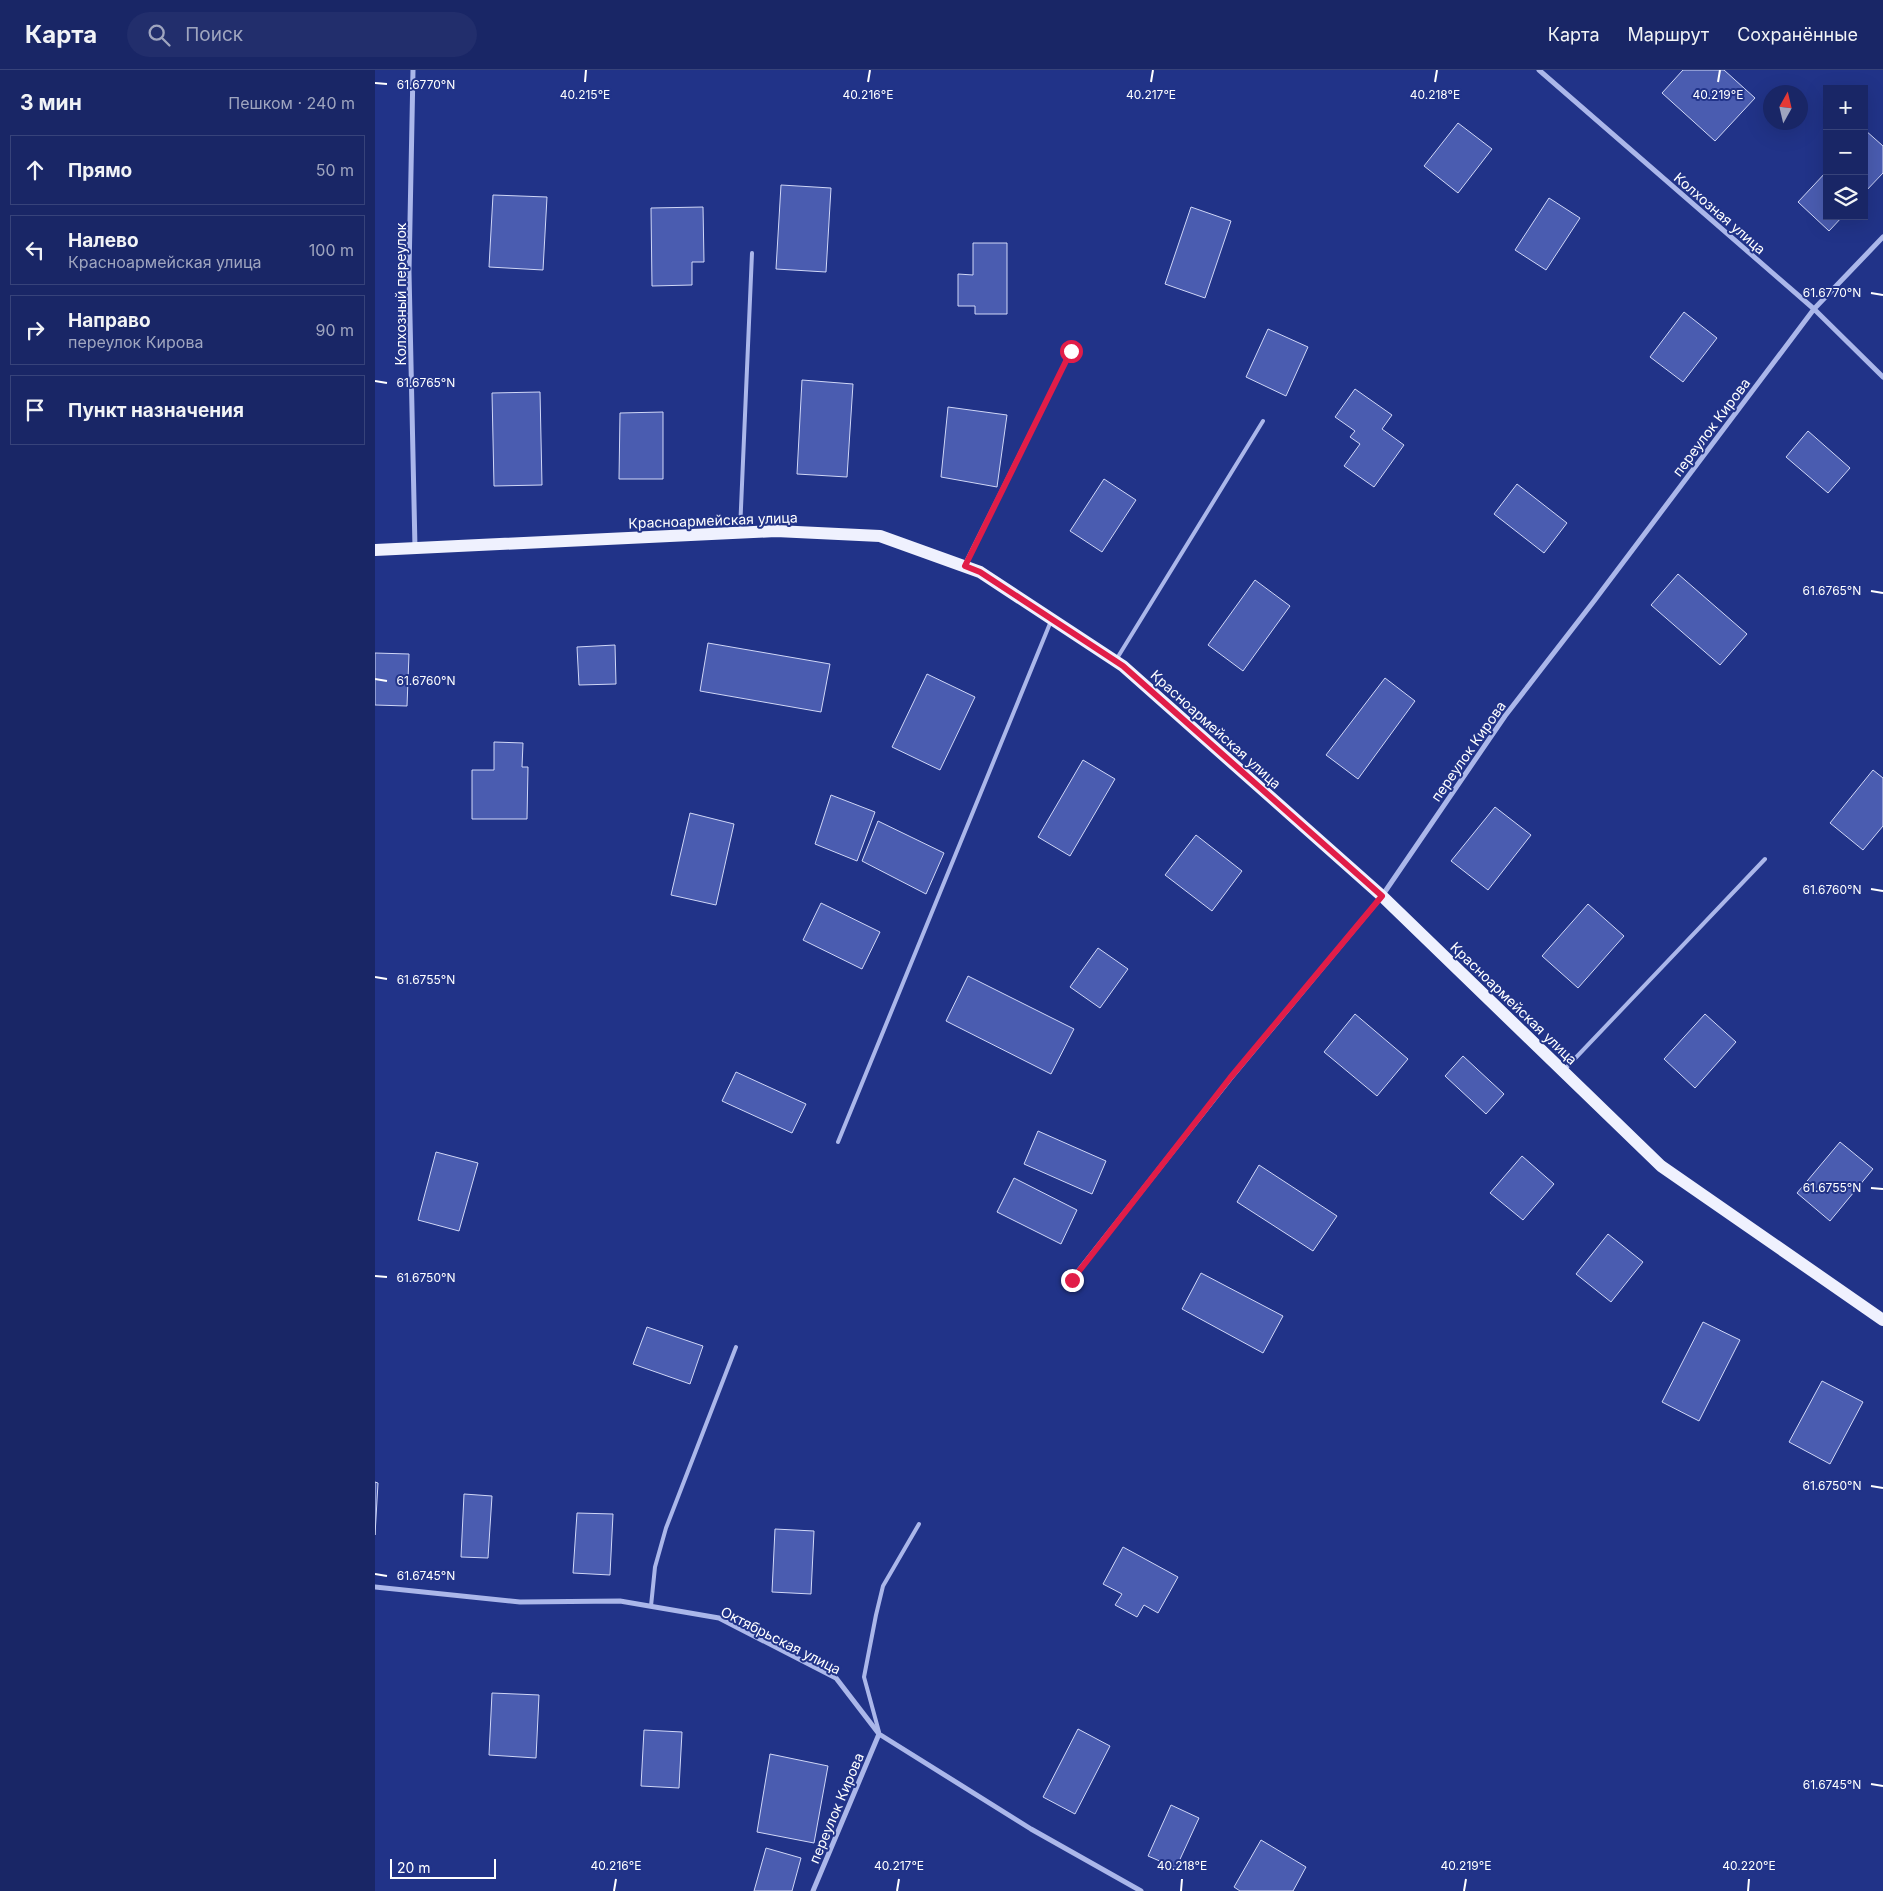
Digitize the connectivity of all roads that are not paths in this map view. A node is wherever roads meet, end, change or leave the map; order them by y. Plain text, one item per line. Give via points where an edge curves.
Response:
1 (413, 70) edge
2 (1539, 70) edge
3 (1883, 237) edge
4 (752, 253) dead end
5 (1814, 309) junction
6 (1071, 351) dead end
7 (1883, 377) edge
8 (1263, 421) dead end
9 (740, 533) junction
10 (415, 548) junction
11 (375, 550) edge
12 (965, 566) junction
13 (1052, 619) junction
14 (1115, 662) junction
15 (1765, 859) dead end
16 (1382, 896) junction
17 (1563, 1071) junction
18 (839, 1142) dead end
19 (1072, 1280) dead end
20 (1883, 1320) edge
21 (736, 1347) dead end
22 (919, 1524) dead end
23 (375, 1587) edge
24 (651, 1606) junction
25 (879, 1734) junction
26 (813, 1891) edge
27 (1141, 1891) edge

1 - 10 street, Колхозный переулок via 409,272
2 - 5 street, Колхозная улица
3 - 5 street, переулок Кирова
4 - 9 lane
5 - 7 street, Колхозная улица
5 - 16 street, переулок Кирова via 1505,716
6 - 12 lane
8 - 14 lane
9 - 10 main road, Красноармейская улица
9 - 12 main road, Красноармейская улица via 776,531 880,536
10 - 11 main road, Красноармейская улица
12 - 13 main road, Красноармейская улица via 980,572
13 - 14 main road, Красноармейская улица
13 - 18 lane
14 - 16 main road, Красноармейская улица
15 - 17 lane
16 - 17 main road, Красноармейская улица
16 - 19 street, переулок Кирова via 1230,1078
17 - 20 main road, Красноармейская улица via 1661,1166
21 - 24 lane via 666,1528 655,1567
22 - 25 lane via 883,1586 864,1677
23 - 24 street, Октябрьская улица via 520,1602 620,1601
24 - 25 street, Октябрьская улица via 719,1618 836,1678
25 - 26 street, переулок Кирова
25 - 27 street, Октябрьская улица via 1031,1829

